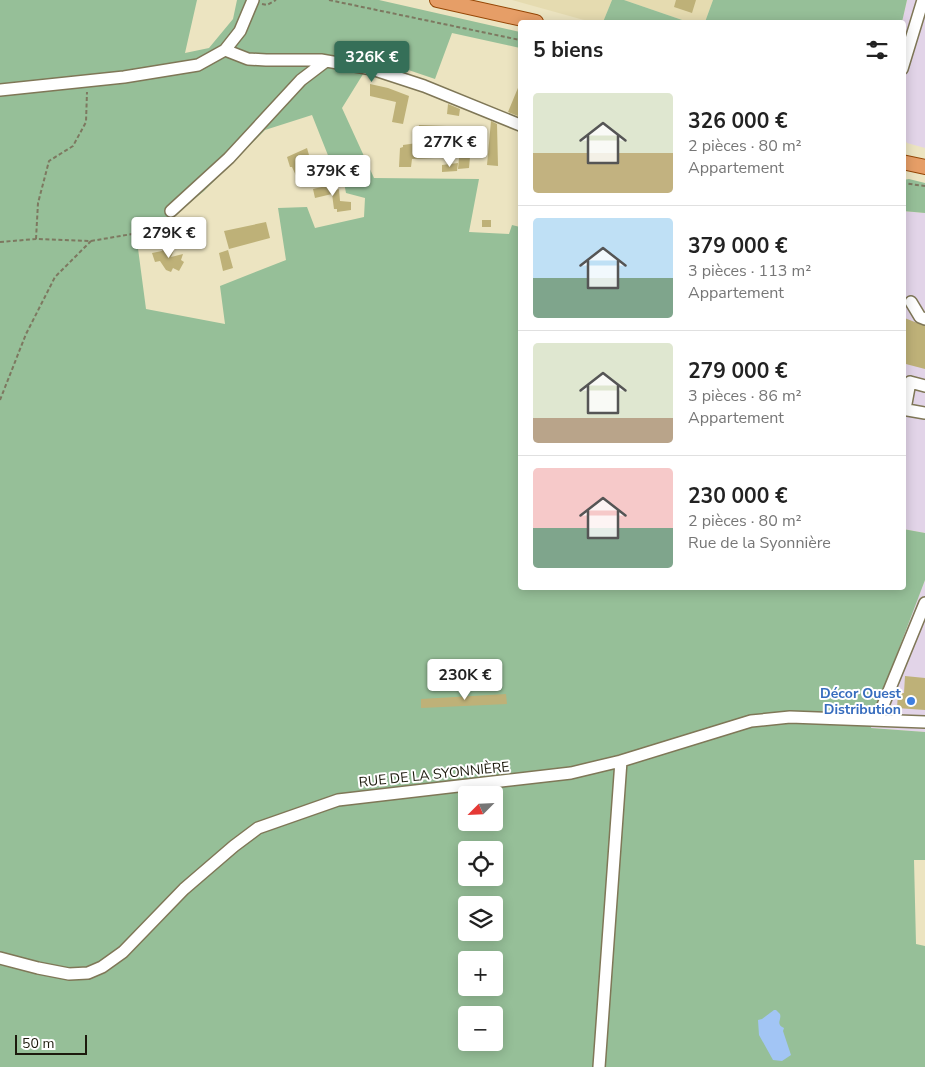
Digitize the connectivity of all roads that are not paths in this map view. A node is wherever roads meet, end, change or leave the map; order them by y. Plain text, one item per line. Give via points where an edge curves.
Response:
1 (253, 0) edge
2 (923, 0) edge
3 (444, 1) edge
4 (922, 18) edge
5 (527, 20) edge
6 (225, 50) junction
7 (906, 59) edge
8 (326, 61) junction
9 (0, 90) edge
10 (518, 124) edge
11 (906, 163) edge
12 (925, 167) edge
13 (171, 211) road end
14 (911, 302) dead end
15 (925, 318) edge
16 (925, 386) edge
17 (906, 400) edge
18 (906, 409) edge
19 (925, 413) edge
20 (925, 603) edge
21 (877, 720) junction
22 (925, 722) edge
23 (621, 761) junction
24 (0, 958) edge
25 (599, 1067) edge

1 - 6 street via 240,31
2 - 4 street
3 - 5 main road
4 - 7 street
6 - 8 street via 257,60
6 - 9 street via 198,64 88,81
8 - 10 street via 388,73
8 - 13 street via 301,80 228,158
11 - 12 main road
14 - 15 street via 920,317
16 - 17 street via 910,382
18 - 19 street
20 - 21 street
21 - 22 street, RUE DE LA SYONNIÈRE
21 - 23 street, RUE DE LA SYONNIÈRE via 790,717 752,721
23 - 24 street, RUE DE LA SYONNIÈRE via 571,773 338,800 258,828 184,889 123,952 102,967 88,973 69,974
23 - 25 street

